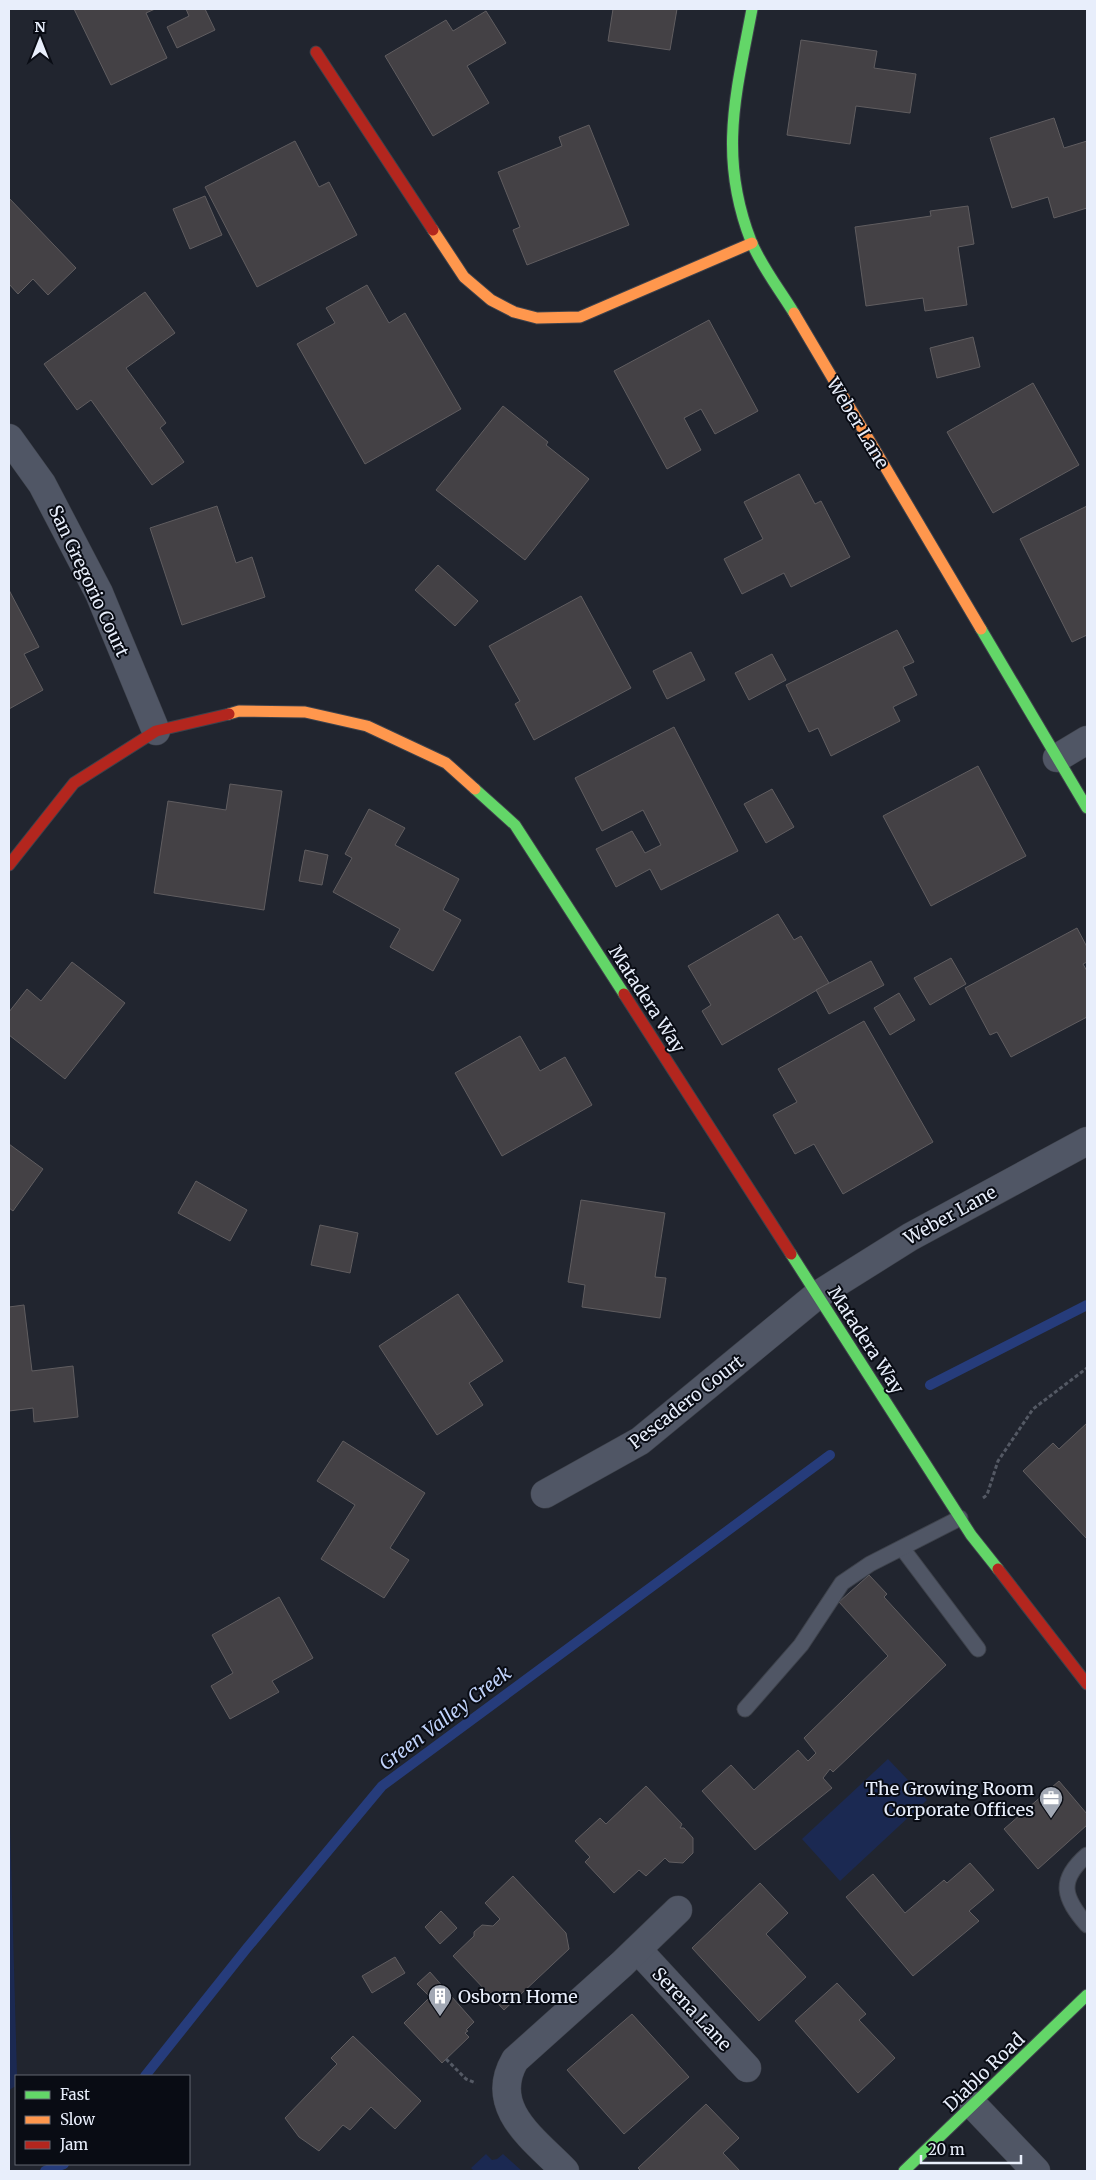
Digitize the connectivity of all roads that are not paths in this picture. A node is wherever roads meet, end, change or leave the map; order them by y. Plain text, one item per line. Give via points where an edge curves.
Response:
1 (752, 9) edge
2 (316, 52) dead end
3 (752, 243) junction
4 (9, 438) edge
5 (156, 731) junction
6 (1087, 740) edge
7 (1057, 758) junction
8 (1087, 808) edge
9 (9, 866) edge
10 (1087, 1141) edge
11 (816, 1296) junction
12 (545, 1494) dead end
13 (960, 1518) junction
14 (902, 1548) junction
15 (978, 1649) dead end
16 (1087, 1684) edge
17 (746, 1709) dead end
18 (1087, 1856) edge
19 (678, 1910) dead end
20 (1087, 1925) edge
21 (638, 1950) junction
22 (1087, 1995) edge
23 (747, 2068) dead end
24 (974, 2106) junction
25 (565, 2171) edge
26 (904, 2171) edge
27 (1036, 2171) edge

1 - 3 street, Weber Lane via 733,118 731,159 738,200
2 - 3 street via 464,277 491,300 514,312 537,318 580,317
3 - 7 street, Weber Lane
4 - 5 street, San Gregorio Court via 42,484 99,593
5 - 9 street, Matadera Way via 74,783
5 - 11 street, Matadera Way via 239,711 305,712 367,726 446,763 515,825
6 - 7 street
7 - 8 street, Weber Lane
10 - 11 street, Weber Lane via 910,1237
11 - 12 street, Pescadero Court via 640,1442
11 - 13 street, Matadera Way
13 - 14 lane
13 - 16 street, Matadera Way
14 - 15 lane
14 - 17 lane via 842,1583 801,1645
18 - 20 lane via 1073,1867 1067,1886 1071,1906
19 - 21 street
21 - 23 street, Serena Lane
21 - 25 street via 515,2060 506,2080 505,2092 511,2112
22 - 24 street, Diablo Road
24 - 26 street, Diablo Road
24 - 27 street

